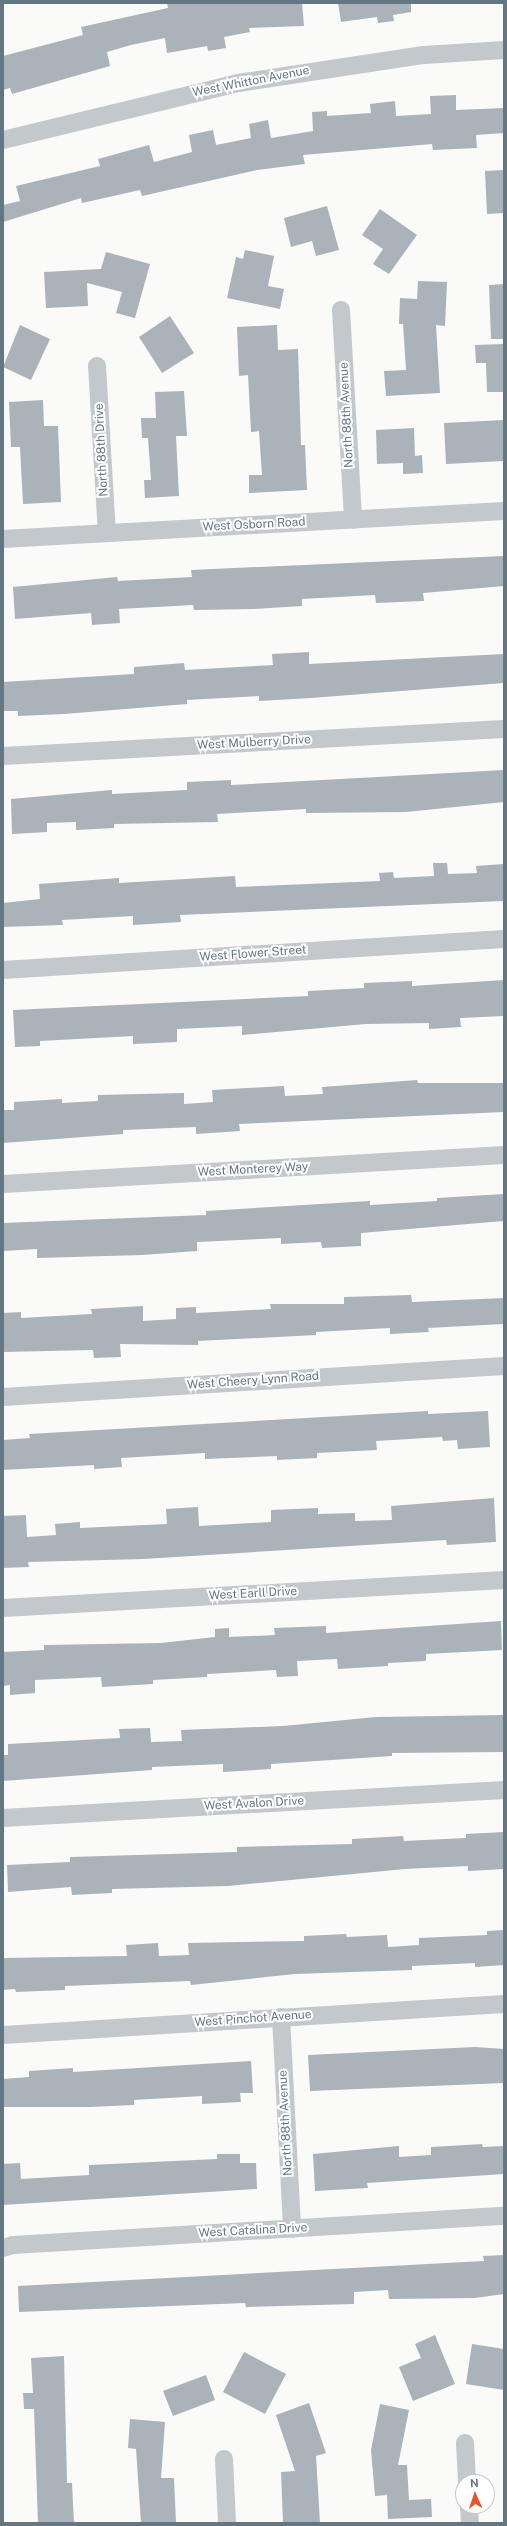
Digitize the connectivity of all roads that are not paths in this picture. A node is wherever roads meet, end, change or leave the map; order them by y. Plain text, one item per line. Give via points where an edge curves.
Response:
1 (504, 50) edge
2 (3, 140) edge
3 (341, 310) dead end
4 (97, 366) dead end
5 (504, 511) edge
6 (353, 520) junction
7 (107, 533) junction
8 (3, 539) edge
9 (504, 729) edge
10 (3, 756) edge
11 (504, 939) edge
12 (3, 970) edge
13 (504, 1155) edge
14 (3, 1184) edge
15 (504, 1366) edge
16 (3, 1397) edge
17 (504, 1580) edge
18 (3, 1608) edge
19 (504, 1790) edge
20 (3, 1818) edge
21 (504, 2004) edge
22 (281, 2017) junction
23 (3, 2035) edge
24 (504, 2216) edge
25 (292, 2229) junction
26 (3, 2248) edge
27 (465, 2443) dead end
28 (224, 2459) dead end
29 (467, 2474) edge
30 (228, 2523) edge

1 - 2 street, West Whitton Avenue via 424,55 238,83
3 - 6 street, North 88th Avenue
4 - 7 street, North 88th Drive
5 - 6 street, West Osborn Road
6 - 7 street, West Osborn Road
7 - 8 street, West Osborn Road
9 - 10 street, West Mulberry Drive
11 - 12 street, West Flower Street
13 - 14 street, West Monterey Way
15 - 16 street, West Cheery Lynn Road
17 - 18 street, West Earll Drive
19 - 20 street, West Avalon Drive
21 - 22 street, West Pinchot Avenue
22 - 23 street, West Pinchot Avenue
22 - 25 street, North 88th Avenue
24 - 25 street, West Catalina Drive
25 - 26 street, West Catalina Drive via 13,2245
27 - 29 street
28 - 30 street

